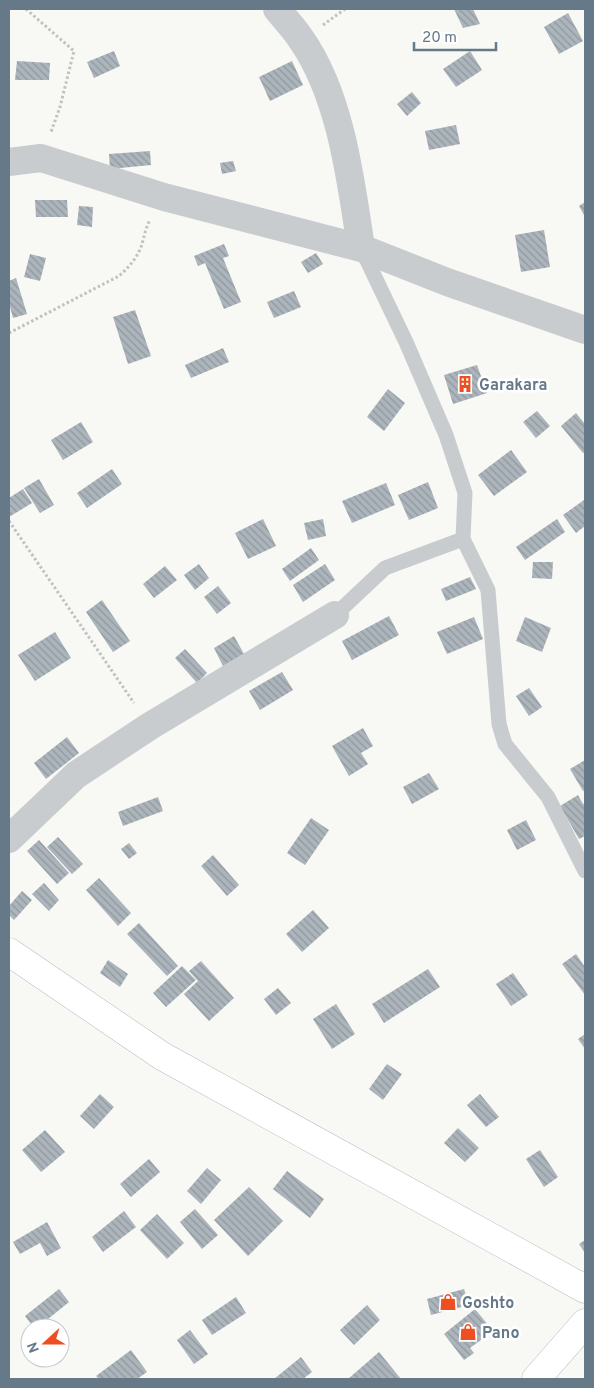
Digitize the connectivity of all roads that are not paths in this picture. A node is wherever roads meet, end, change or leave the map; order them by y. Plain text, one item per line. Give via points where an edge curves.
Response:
1 (277, 9) edge
2 (9, 162) edge
3 (361, 248) junction
4 (585, 330) edge
5 (463, 539) junction
6 (335, 615) joint
7 (9, 839) edge
8 (585, 871) edge
9 (9, 952) edge
10 (585, 1289) edge
11 (585, 1323) edge
12 (536, 1379) edge

1 - 3 street via 302,40 321,75 337,123 351,183
2 - 3 street via 41,158 164,197
3 - 4 street
3 - 5 lane via 446,435 465,493
5 - 6 lane via 385,568
5 - 8 lane via 488,590 498,724 505,744 548,797
6 - 7 street via 150,726 76,775
9 - 10 street via 162,1056
11 - 12 street

